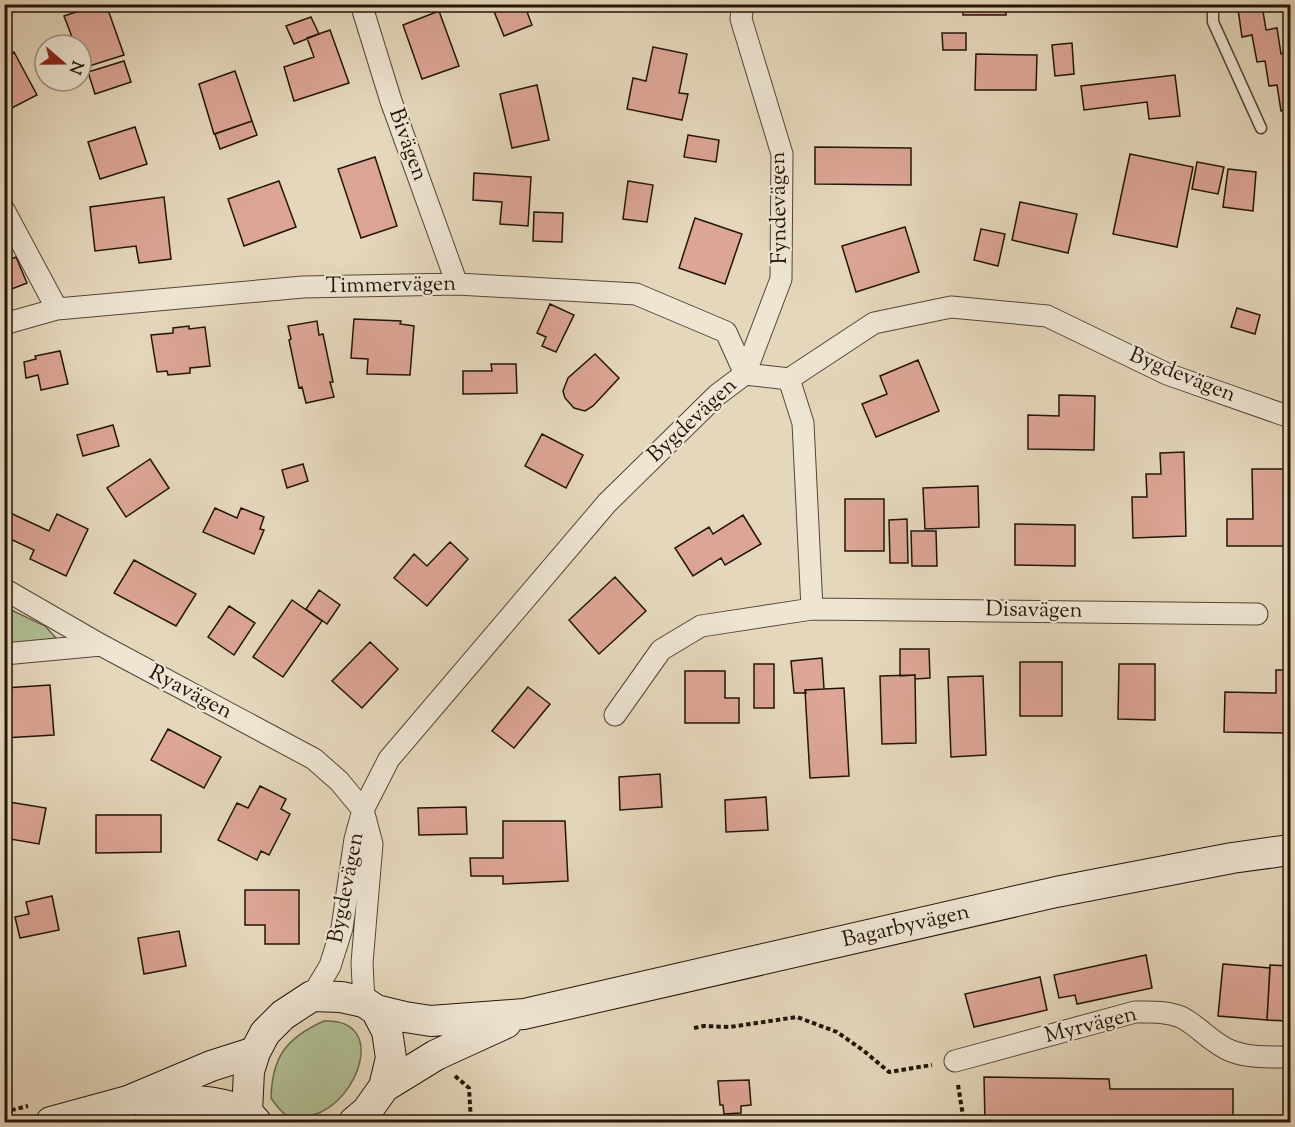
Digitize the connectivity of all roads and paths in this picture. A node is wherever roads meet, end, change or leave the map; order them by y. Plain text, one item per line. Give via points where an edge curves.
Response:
1 (361, 4) edge
2 (743, 4) edge
3 (1213, 4) edge
4 (1261, 128) dead end
5 (4, 210) edge
6 (457, 284) junction
7 (57, 309) junction
8 (4, 324) edge
9 (745, 374) junction
10 (789, 380) junction
11 (1290, 417) edge
12 (4, 589) edge
13 (812, 609) junction
14 (1257, 614) dead end
15 (101, 645) junction
16 (4, 654) edge
17 (615, 715) dead end
18 (363, 810) junction
19 (1290, 850) edge
20 (312, 996) junction
21 (370, 1006) junction
22 (524, 1014) junction
23 (694, 1028) dead end
24 (255, 1052) junction
25 (1290, 1057) edge
26 (955, 1061) junction
27 (448, 1071) dead end
28 (384, 1087) junction
29 (129, 1101) junction
30 (252, 1117) edge
31 (51, 1122) edge
32 (354, 1122) edge
33 (471, 1122) edge
34 (964, 1122) edge

1 - 6 street, Bivägen via 391,101
2 - 9 street, Fyndevägen via 741,19 782,154 781,279
3 - 4 lane via 1213,22
5 - 7 street
6 - 7 street, Timmervägen via 303,288
6 - 9 street, Timmervägen via 636,294 726,332
7 - 8 street, Timmervägen
9 - 10 street, Bygdevägen
9 - 18 street, Bygdevägen via 717,395 607,503 389,759
10 - 11 street, Bygdevägen via 874,323 951,307 1047,316 1167,374
10 - 13 street via 803,423
12 - 15 street, Ryavägen
13 - 14 street, Disavägen
13 - 17 street, Disavägen via 701,626 662,650
15 - 16 street
15 - 18 street, Ryavägen via 314,759
18 - 20 street, Bygdevägen via 342,928 330,966
18 - 21 street, Bygdevägen via 372,844 362,963
19 - 22 street, Bagarbyvägen via 1056,892
20 - 21 street, Bagarbyvägen via 341,996
20 - 24 street via 283,1015 265,1033
21 - 22 street, Bagarbyvägen via 431,1021
21 - 28 street via 387,1031 391,1058
22 - 28 street, Bagarbyvägen via 436,1055
23 - 26 path via 797,1017 837,1032 889,1072
24 - 29 street
24 - 30 street via 249,1071
25 - 26 street, Myrvägen via 1232,1052 1180,1017 1135,1012
26 - 34 path
27 - 33 path via 469,1088
28 - 32 street
29 - 30 street via 203,1100 226,1104
29 - 31 street

